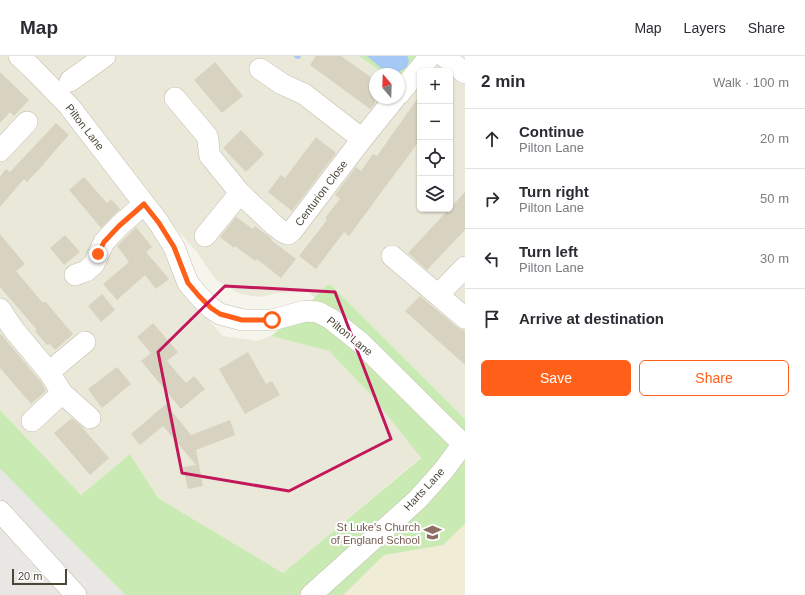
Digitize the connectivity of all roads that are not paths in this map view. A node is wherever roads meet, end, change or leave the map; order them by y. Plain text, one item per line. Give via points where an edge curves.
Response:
1 (18, 56) edge
2 (105, 56) edge
3 (430, 56) edge
4 (444, 56) edge
5 (260, 69) dead end
6 (465, 73) edge
7 (63, 87) junction
8 (405, 87) edge
9 (175, 98) dead end
10 (390, 104) edge
11 (27, 122) dead end
12 (362, 139) junction
13 (0, 151) edge
14 (240, 193) junction
15 (144, 204) junction
16 (205, 236) dead end
17 (392, 256) dead end
18 (465, 267) edge
19 (75, 275) dead end
20 (438, 295) junction
21 (0, 309) edge
22 (465, 318) edge
23 (85, 342) dead end
24 (49, 372) junction
25 (62, 393) junction
26 (90, 418) dead end
27 (32, 421) dead end
28 (462, 444) joint
29 (0, 511) edge
30 (76, 595) edge
31 (311, 595) edge

1 - 7 street, Pilton Lane
2 - 7 street
3 - 8 street
4 - 6 street
5 - 12 street via 282,84 304,94
7 - 15 street, Pilton Lane via 72,111
9 - 14 street, Centurion Close via 207,136 210,156
10 - 12 street, Centurion Close
11 - 13 street
12 - 14 street, Centurion Close via 288,234 274,225
14 - 16 street
15 - 19 street via 104,242 94,264 86,271
15 - 28 street, Pilton Lane via 174,247 188,283 211,308 220,314 242,320 272,320 305,312 318,312 331,319 361,342
17 - 20 street
18 - 20 street
20 - 22 street
21 - 24 street
23 - 24 street
24 - 25 street
25 - 26 street
25 - 27 street
28 - 31 street, Harts Lane via 443,471 417,500
29 - 30 street

